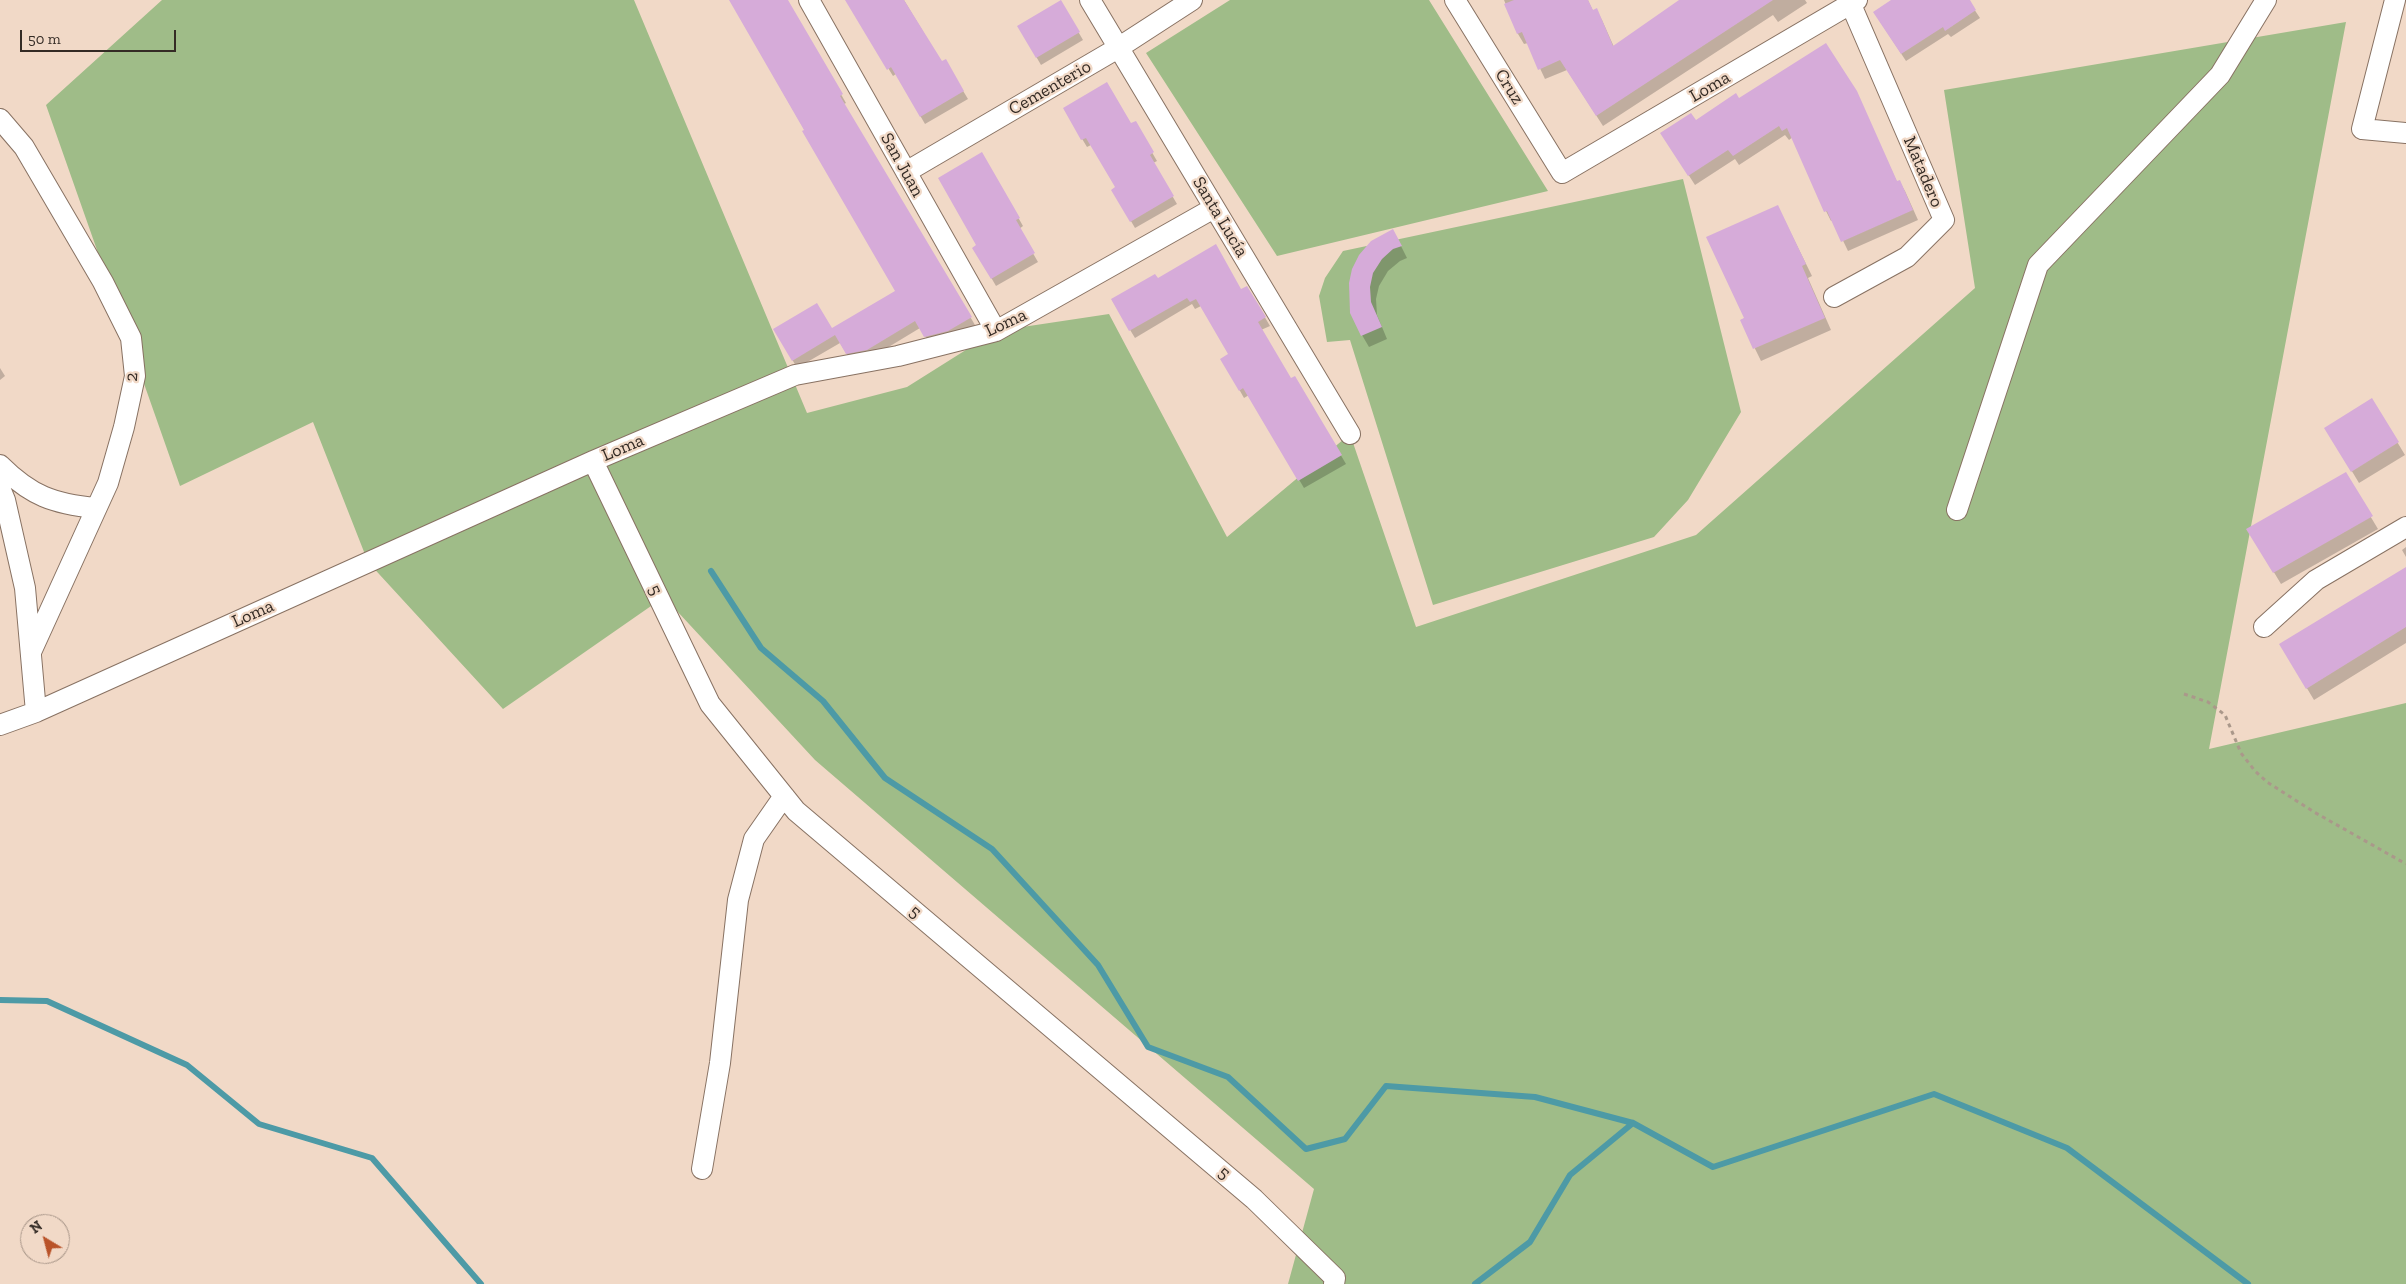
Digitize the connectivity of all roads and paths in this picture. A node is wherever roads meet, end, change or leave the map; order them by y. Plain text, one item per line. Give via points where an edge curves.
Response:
1 (809, 0) edge
2 (1090, 0) edge
3 (1192, 0) edge
4 (1455, 0) edge
5 (2266, 0) edge
6 (2395, 0) edge
7 (1852, 1) edge
8 (1118, 48) junction
9 (0, 119) edge
10 (2406, 133) edge
11 (906, 172) junction
12 (1562, 173) joint
13 (1214, 208) junction
14 (1834, 297) dead end
15 (996, 331) junction
16 (1350, 434) dead end
17 (593, 460) junction
18 (0, 465) edge
19 (0, 488) edge
20 (96, 508) junction
21 (1957, 510) dead end
22 (2406, 528) edge
23 (2264, 627) dead end
24 (32, 652) junction
25 (2184, 694) dead end
26 (36, 712) junction
27 (0, 724) edge
28 (784, 796) junction
29 (2406, 864) edge
30 (702, 1169) dead end
31 (1334, 1284) edge

1 - 11 street, San Juan
2 - 8 street, Santa Lucía
3 - 8 street, Cementerio
4 - 12 street, Cruz
5 - 21 street via 2220,75 2038,265
6 - 10 street via 2362,129
7 - 12 street, Loma
7 - 14 street, Matadero via 1944,220 1907,257
8 - 11 street, Cementerio
8 - 13 street, Santa Lucía
9 - 20 street, 2 via 24,147 103,282 131,338 134,376 124,427 108,483
11 - 15 street, San Juan
13 - 15 street, Loma
13 - 16 street, Santa Lucía
15 - 17 street, Loma via 898,356 795,375
17 - 26 street, Loma
17 - 28 street, 5 via 710,704
18 - 20 street via 36,494 62,504
19 - 24 street via 25,588
20 - 24 street, 2
22 - 23 street via 2316,580
24 - 26 street
25 - 29 path via 2208,702 2224,715 2241,753 2267,782
26 - 27 street, Loma
28 - 30 street via 754,839 738,900 720,1063
28 - 31 street, 5 via 796,812 1254,1198 1335,1278

